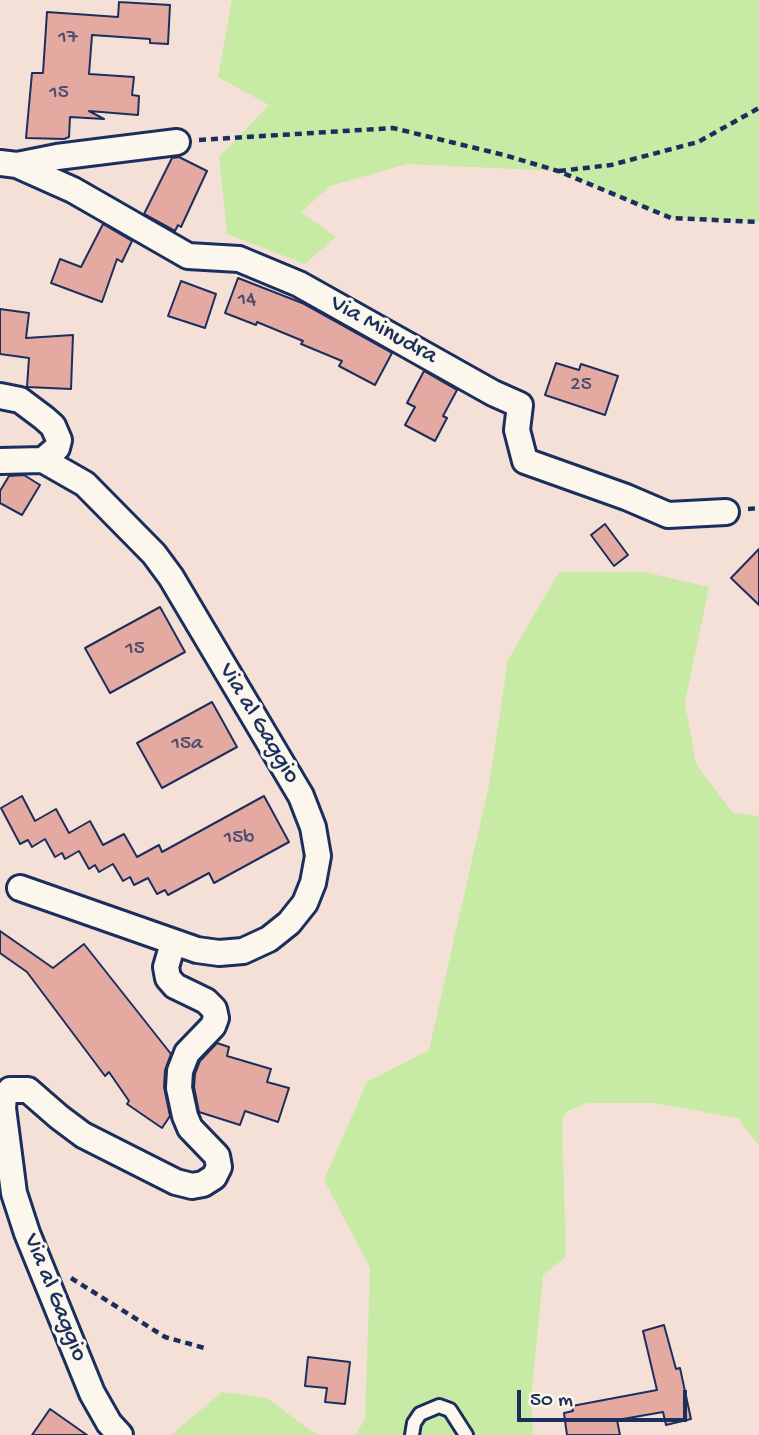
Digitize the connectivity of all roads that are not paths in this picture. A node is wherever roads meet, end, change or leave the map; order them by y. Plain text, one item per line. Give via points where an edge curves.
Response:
1 (177, 142) road end
2 (8, 164) edge
3 (0, 396) edge
4 (43, 460) junction
5 (0, 461) edge
6 (726, 512) dead end
7 (20, 888) dead end
8 (173, 943) junction
9 (120, 1435) edge
10 (412, 1435) edge
11 (466, 1435) edge

1 - 2 street
2 - 6 street, Via Minudra via 73,190 188,256 239,259 299,284 520,405 517,430 525,461 667,515
3 - 4 street via 20,400 53,426 57,448
4 - 5 street
4 - 8 street, Via al Gaggio via 85,484 171,577 301,796 313,827 318,856 313,883 305,903 270,939 243,951 219,953
7 - 8 street, Via al Gaggio
8 - 9 street, Via al Gaggio via 166,967 168,978 206,1001 216,1018 187,1053 179,1088 190,1128 217,1156 219,1167 214,1177 192,1186 176,1182 83,1135 28,1090 10,1090 4,1097 14,1194 27,1233 92,1393
10 - 11 lane via 420,1414 439,1406 450,1410

